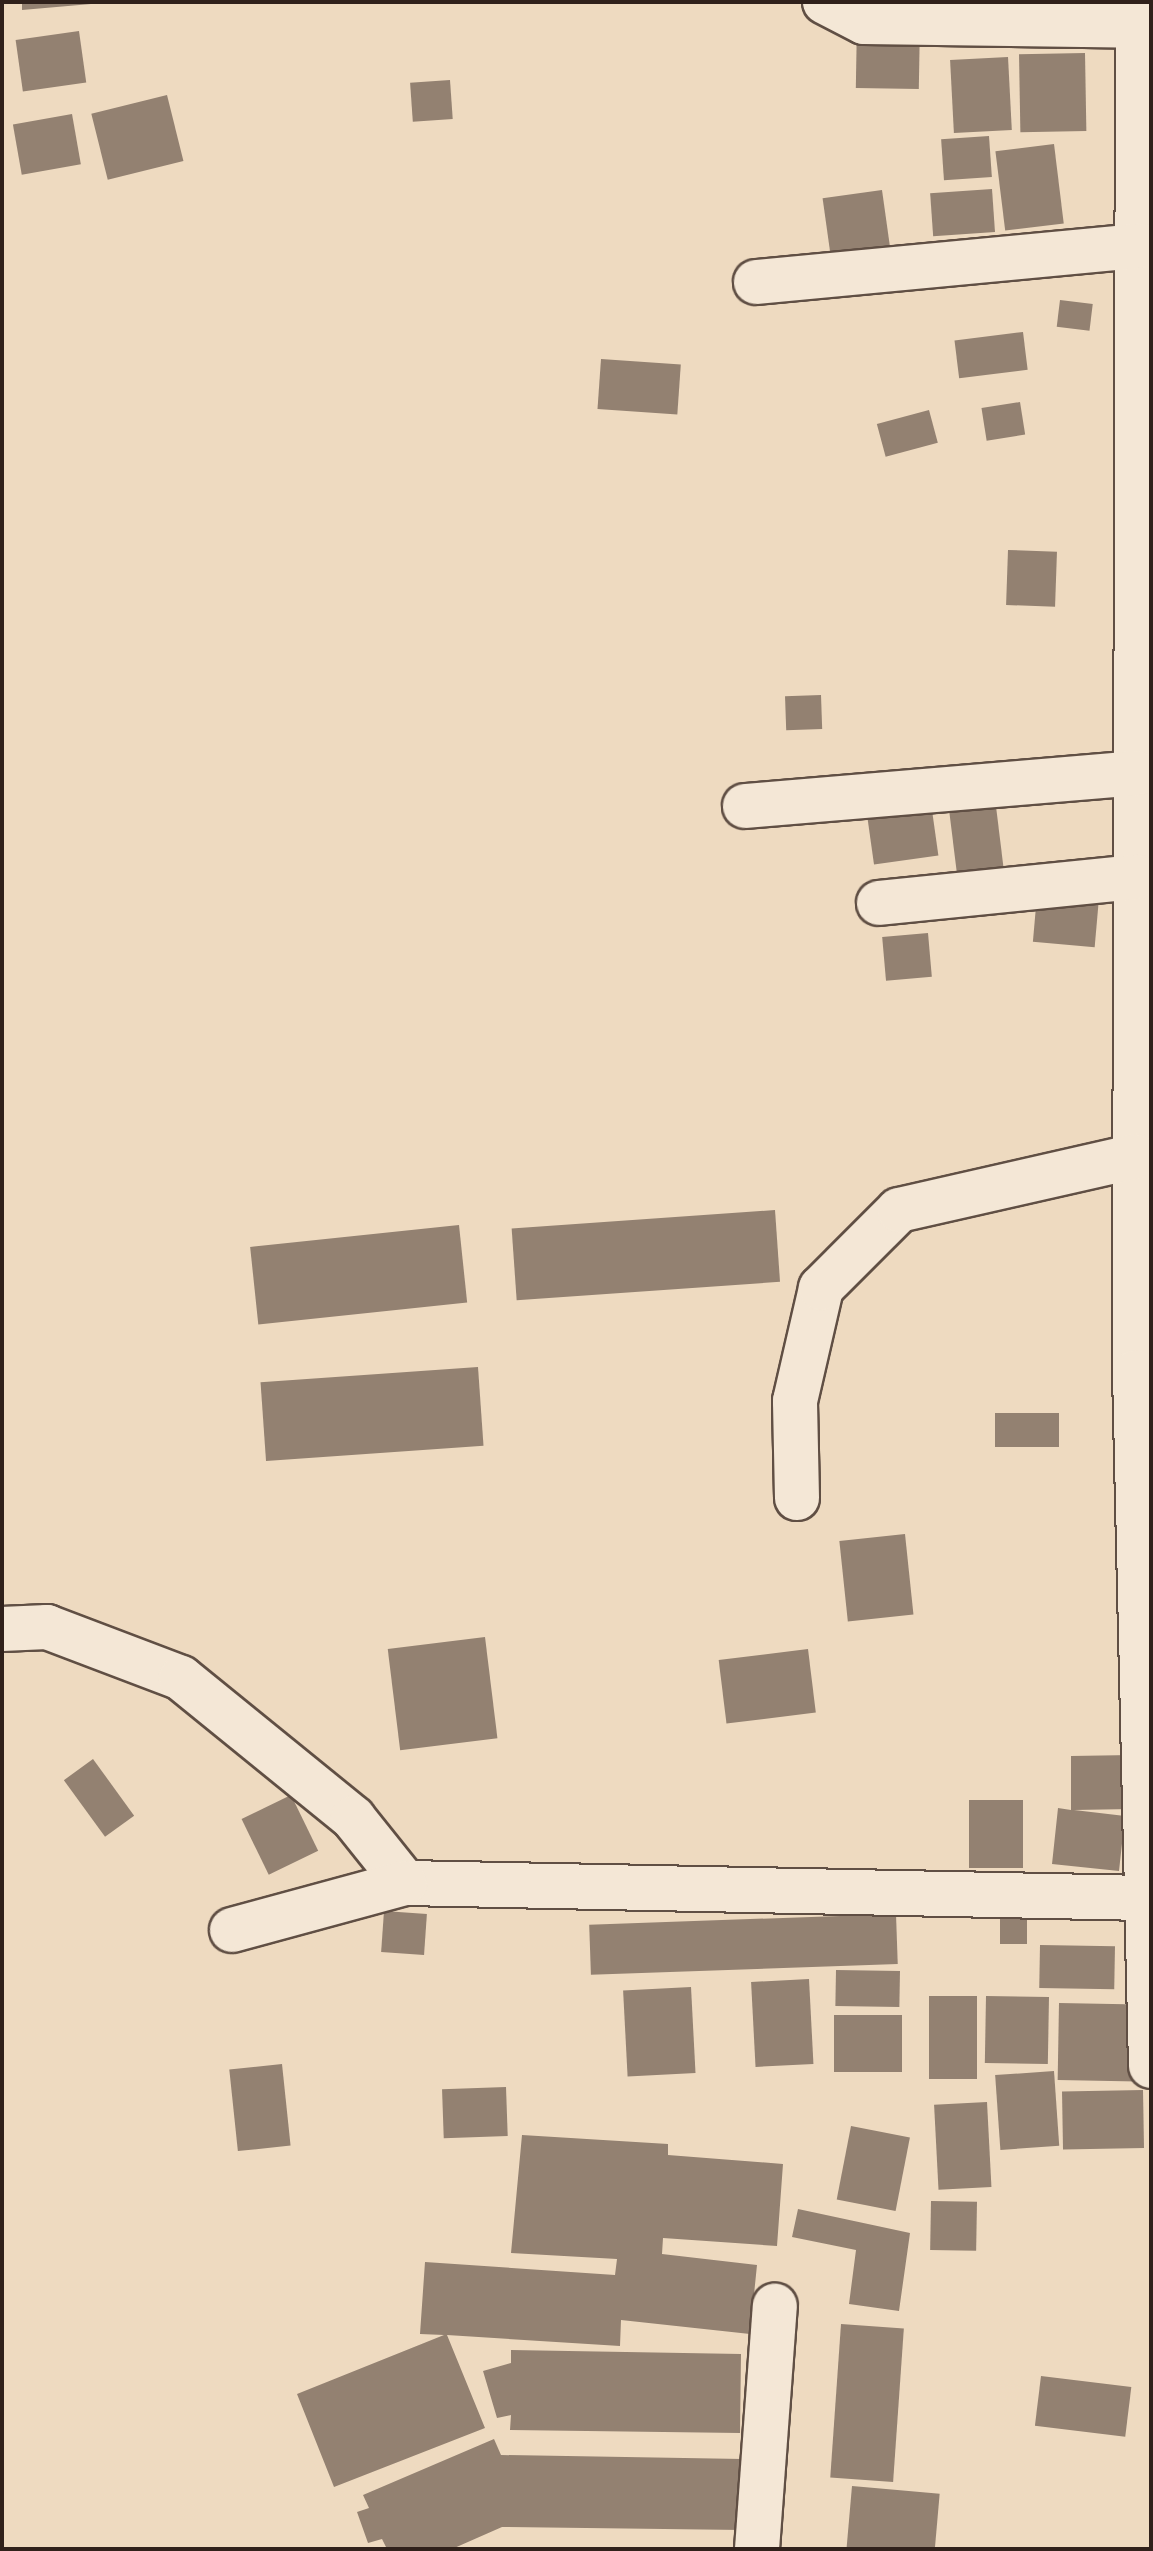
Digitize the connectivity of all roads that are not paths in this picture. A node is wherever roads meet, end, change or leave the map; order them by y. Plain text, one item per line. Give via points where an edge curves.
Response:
1 (825, 2) edge
2 (1138, 14) edge
3 (1140, 246) junction
4 (756, 282) dead end
5 (1144, 728) edge
6 (1137, 773) junction
7 (745, 806) dead end
8 (1137, 877) junction
9 (879, 903) dead end
10 (1136, 1156) junction
11 (797, 1498) dead end
12 (2, 1629) edge
13 (405, 1883) junction
14 (1148, 1898) junction
15 (232, 1930) dead end
16 (1150, 1975) edge
17 (1151, 2066) edge
18 (775, 2306) dead end
19 (757, 2549) edge

1 - 2 street via 864,22
2 - 3 street
3 - 4 street
3 - 5 street
5 - 6 street
6 - 7 street
6 - 8 street
8 - 9 street
8 - 10 street
10 - 11 street via 899,1210 821,1288 795,1401
10 - 14 street
12 - 13 street via 47,1627 181,1678 353,1818
13 - 14 street
13 - 15 street
14 - 16 street
16 - 17 street
18 - 19 street

